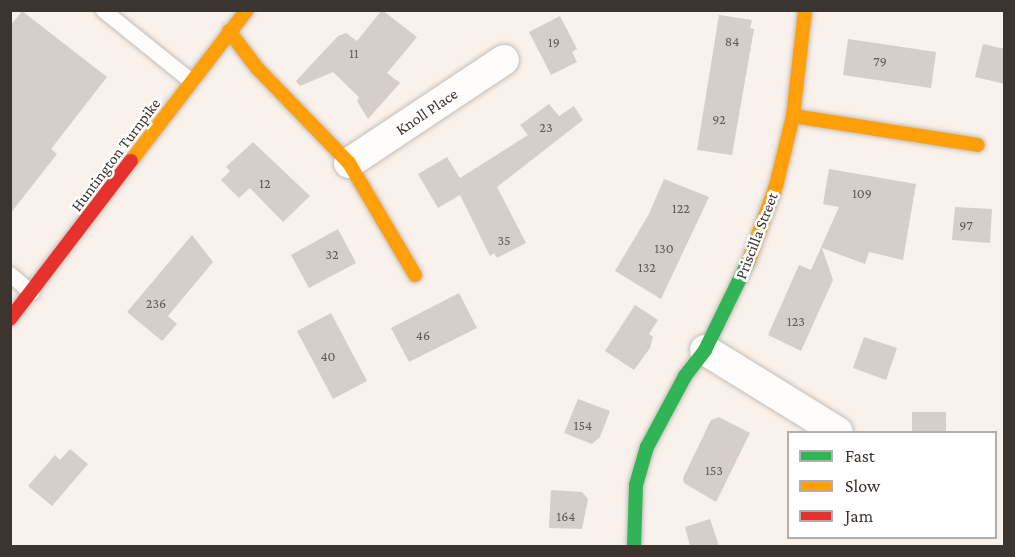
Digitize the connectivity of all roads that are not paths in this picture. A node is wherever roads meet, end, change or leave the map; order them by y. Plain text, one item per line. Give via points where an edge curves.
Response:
1 (103, 10) edge
2 (805, 10) edge
3 (245, 11) edge
4 (229, 31) junction
5 (504, 60) dead end
6 (191, 81) junction
7 (793, 116) junction
8 (978, 145) dead end
9 (350, 163) junction
10 (10, 274) edge
11 (415, 275) dead end
12 (31, 292) junction
13 (10, 319) edge
14 (705, 350) junction
15 (836, 431) edge
16 (634, 546) edge

1 - 6 lane
2 - 7 street, Priscilla Street
3 - 4 street, Huntington Turnpike
4 - 6 street, Huntington Turnpike
4 - 9 street via 257,68
5 - 9 street, Knoll Place
6 - 12 street, Huntington Turnpike
7 - 8 street
7 - 14 street, Priscilla Street via 776,186 744,272
9 - 11 street
10 - 12 lane
12 - 13 street, Huntington Turnpike
14 - 15 street
14 - 16 street, Priscilla Street via 685,376 647,447 633,502

